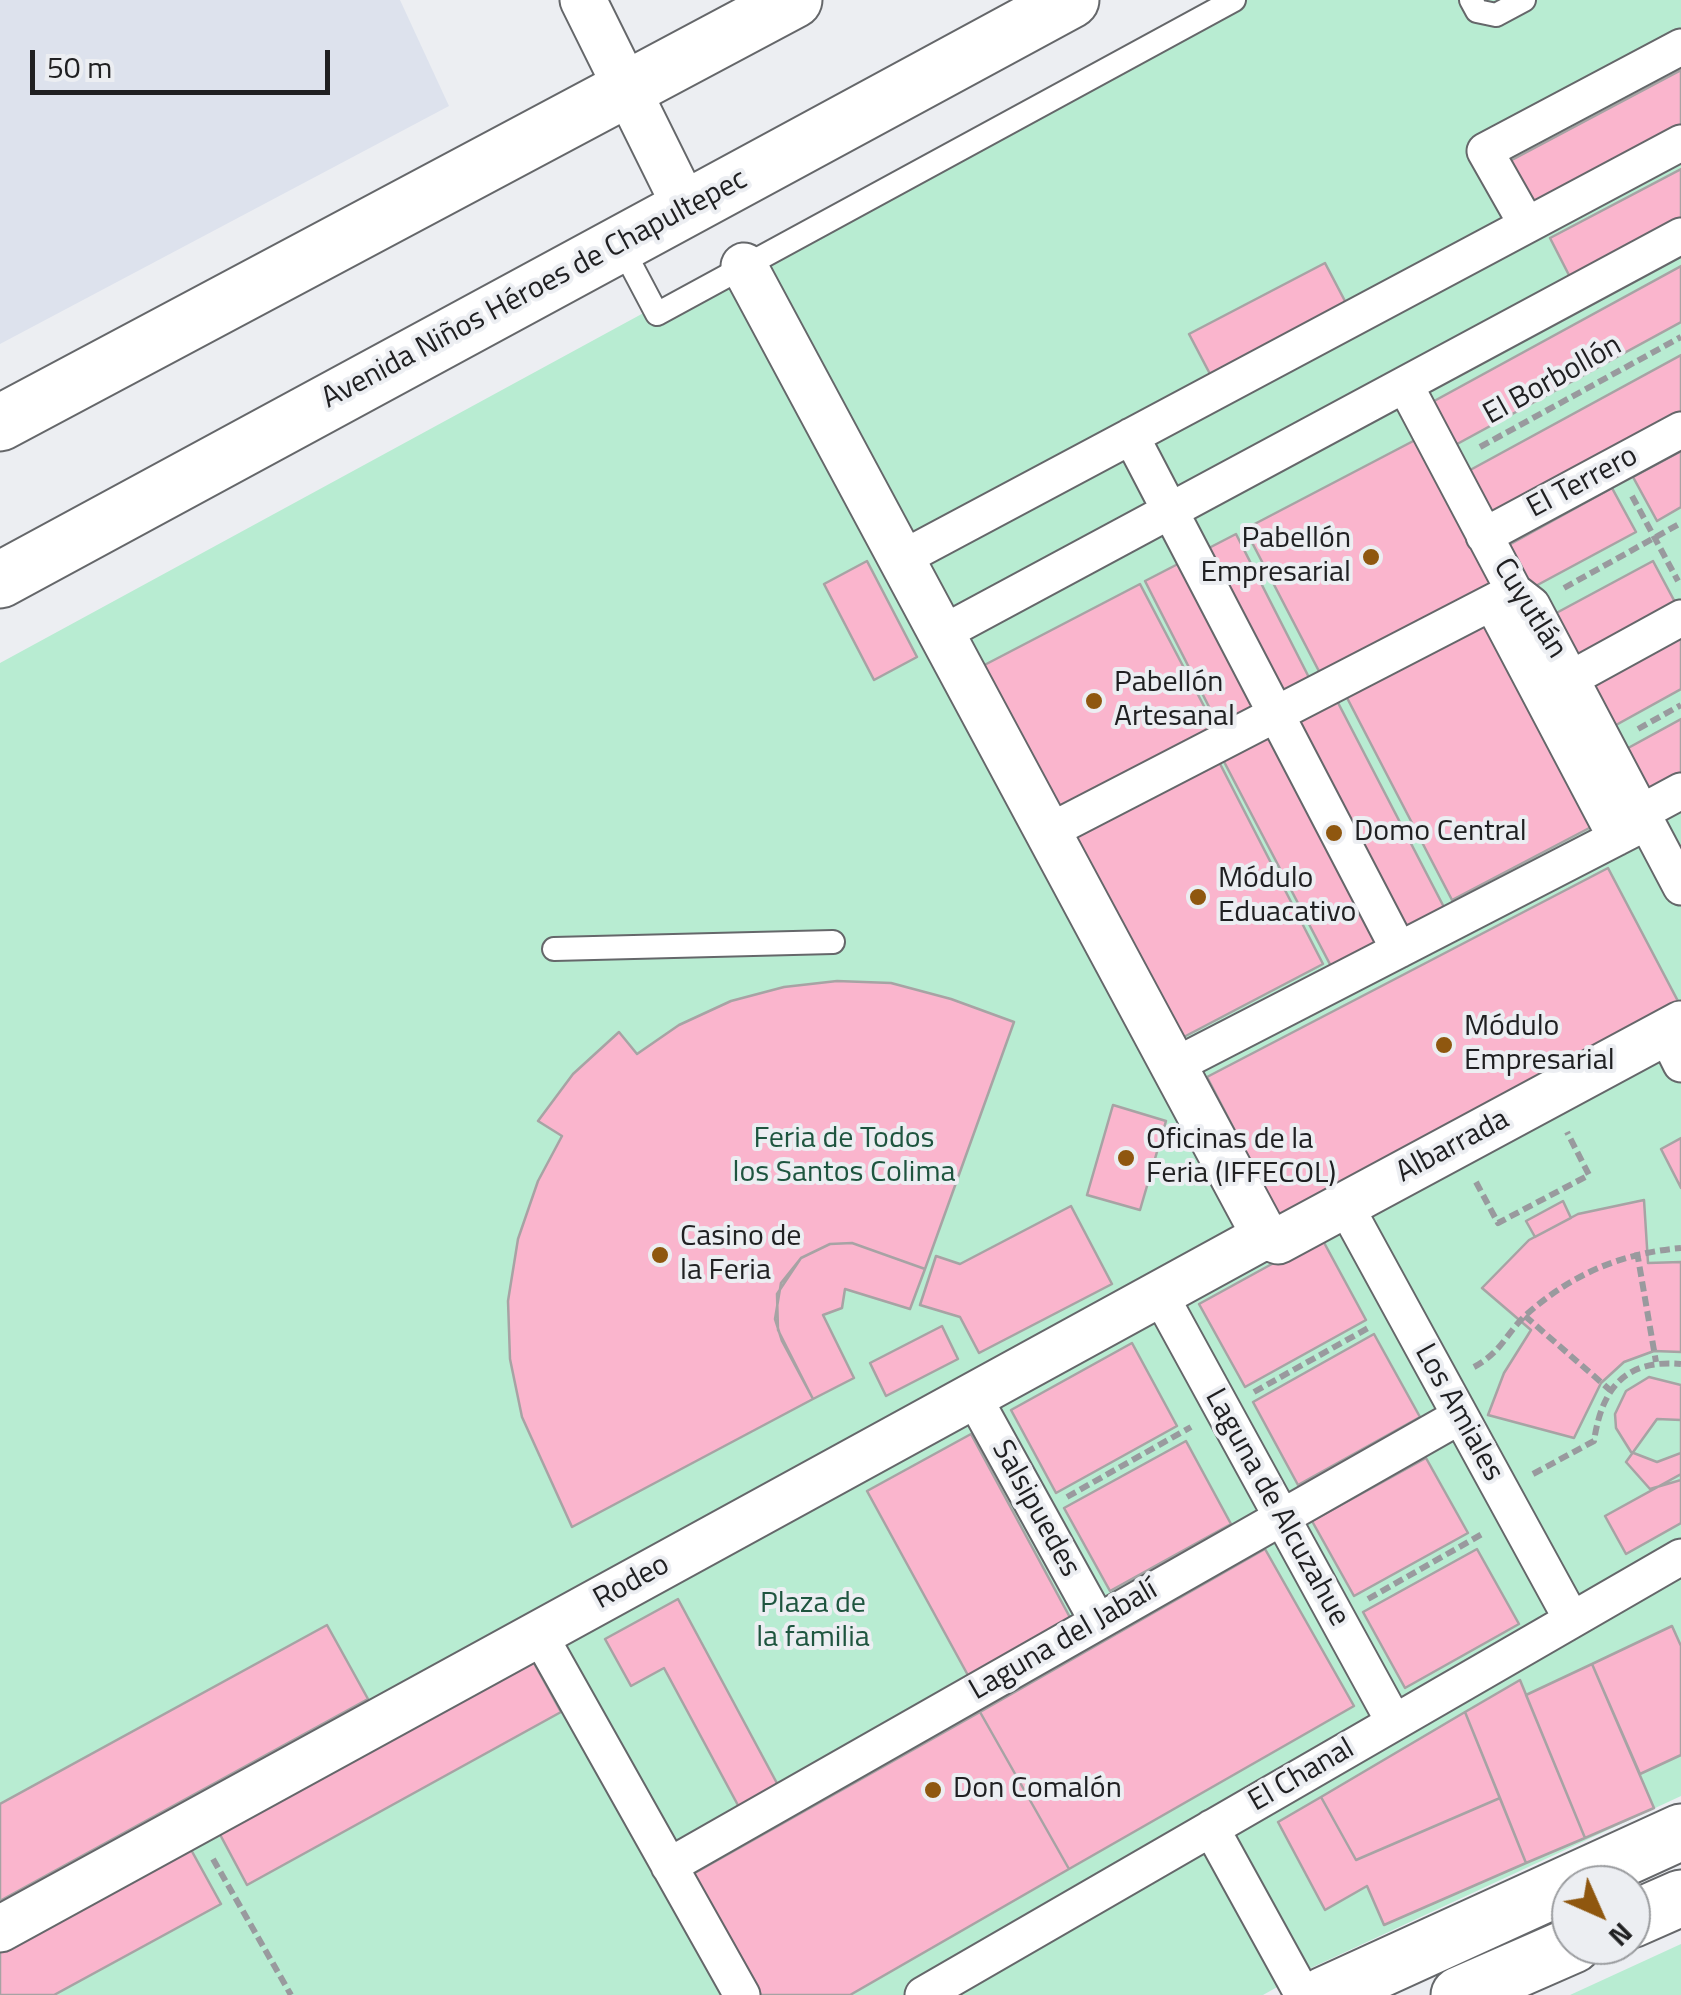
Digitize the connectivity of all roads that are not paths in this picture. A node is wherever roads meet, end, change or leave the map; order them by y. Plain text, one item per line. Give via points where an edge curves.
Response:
1 (583, 0) edge
2 (794, 0) edge
3 (1071, 0) edge
4 (1234, 0) edge
5 (1470, 0) edge
6 (1524, 0) edge
7 (1681, 47) edge
8 (627, 89) junction
9 (1681, 143) edge
10 (686, 208) junction
11 (1527, 225) junction
12 (1681, 236) edge
13 (620, 244) junction
14 (744, 266) junction
15 (1405, 385) junction
16 (0, 423) edge
17 (1681, 430) edge
18 (1131, 436) junction
19 (1170, 511) junction
20 (1484, 536) junction
21 (900, 559) junction
22 (0, 580) edge
23 (1513, 600) junction
24 (1681, 618) edge
25 (941, 634) junction
26 (1556, 686) junction
27 (1276, 714) junction
28 (1681, 791) edge
29 (1635, 824) junction
30 (1048, 832) junction
31 (1681, 887) edge
32 (833, 942) dead end
33 (554, 949) dead end
34 (1399, 950) junction
35 (1676, 1040) edge
36 (1174, 1066) junction
37 (1345, 1206) junction
38 (1271, 1238) junction
39 (1160, 1293) junction
40 (973, 1396) junction
41 (1460, 1416) junction
42 (1282, 1517) junction
43 (1681, 1556) edge
44 (1572, 1620) junction
45 (1098, 1622) junction
46 (538, 1634) junction
47 (1394, 1722) junction
48 (1211, 1828) junction
49 (1681, 1832) edge
50 (669, 1866) junction
51 (1681, 1898) edge
52 (1651, 1911) edge
53 (0, 1929) edge
54 (1551, 1955) edge
55 (742, 1995) edge
56 (922, 1995) edge
57 (1303, 1995) edge
58 (1324, 1995) edge
59 (1460, 1995) edge

1 - 8 street
2 - 8 main road
3 - 10 main road, Avenida Niños Héroes de Chapultepec
4 - 14 lane
5 - 6 lane via 1477,11 1496,15
7 - 11 street via 1485,151
8 - 10 street
8 - 16 main road
9 - 11 street
10 - 13 main road, Avenida Niños Héroes de Chapultepec
11 - 18 street
12 - 15 street
13 - 14 lane via 657,314
13 - 22 main road, Avenida Niños Héroes de Chapultepec
14 - 21 street
15 - 19 street
15 - 20 street, Cuyutlán
17 - 20 street, El Terrero
18 - 19 street
18 - 21 street
19 - 25 street
19 - 27 street
20 - 23 street, Cuyutlán
21 - 25 street
23 - 26 street, Cuyutlán
23 - 27 street
24 - 26 street
25 - 30 street
26 - 29 street, Cuyutlán
27 - 30 street
27 - 34 street
28 - 29 street
29 - 31 street, Cuyutlán
29 - 34 street
30 - 36 street
32 - 33 lane
34 - 36 street
35 - 37 street, Albarrada via 1548,1096
36 - 38 street
37 - 38 street, Albarrada
37 - 41 street, Los Amiales
38 - 39 street, Rodeo
39 - 40 street, Rodeo
39 - 42 street, Laguna de Alcuzahue
40 - 45 street, Salsipuedes
40 - 46 street, Rodeo
41 - 42 street, Laguna del Jabalí
41 - 44 street, Los Amiales
42 - 45 street, Laguna del Jabalí
42 - 47 street, Laguna de Alcuzahue
43 - 44 street, El Chanal
44 - 47 street, El Chanal
45 - 50 street, Laguna del Jabalí
46 - 50 street
46 - 53 street, Rodeo
47 - 48 street, El Chanal
48 - 56 street, El Chanal
48 - 57 street
49 - 58 main road
50 - 55 street
51 - 52 main road
54 - 59 main road

